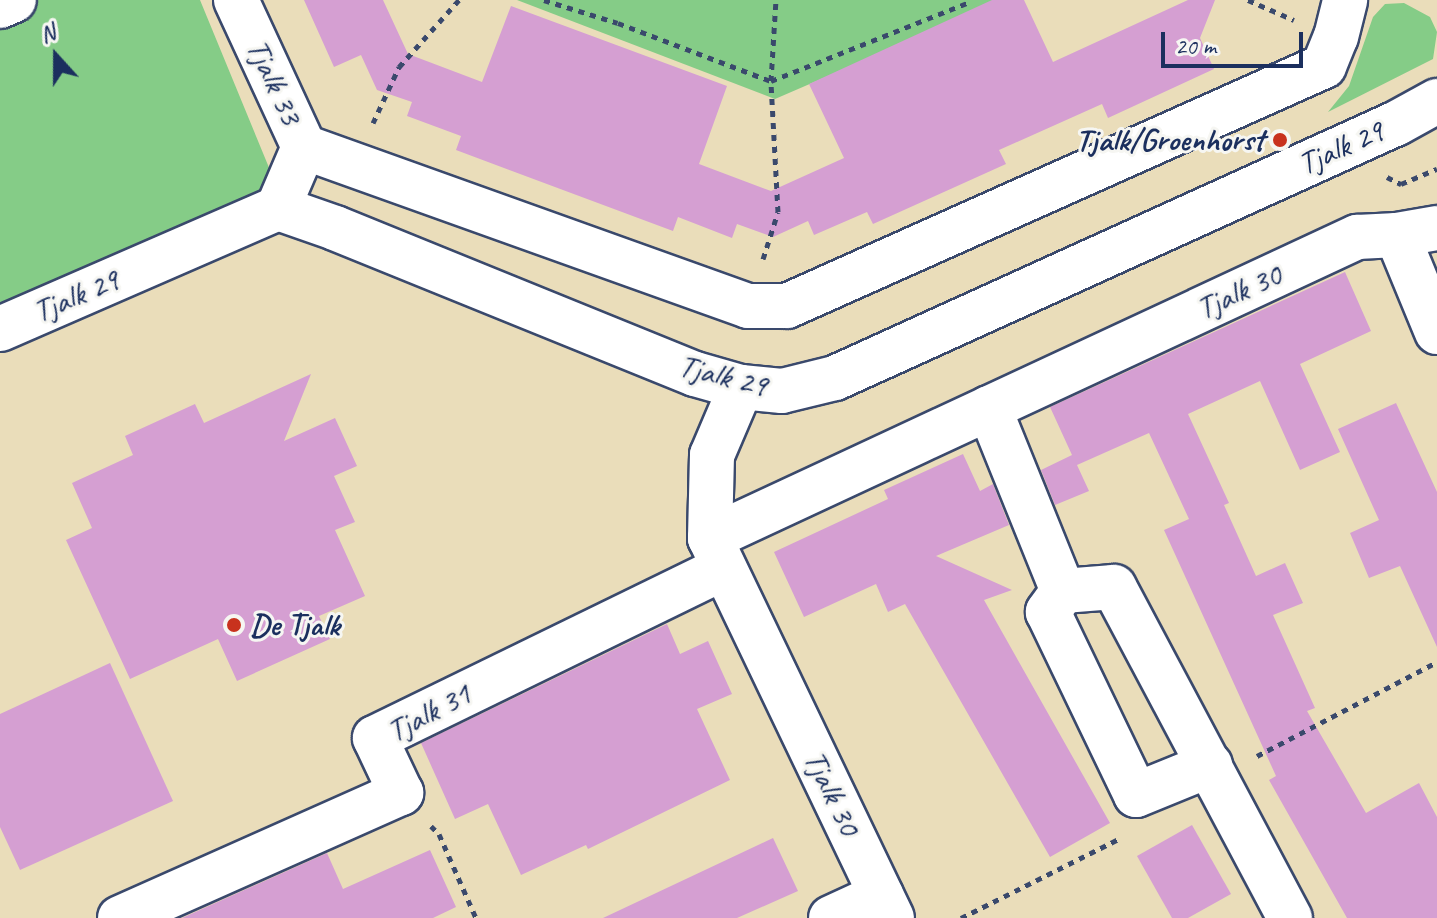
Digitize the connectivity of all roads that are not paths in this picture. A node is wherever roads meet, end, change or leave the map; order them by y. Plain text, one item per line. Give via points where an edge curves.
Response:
1 (14, 0) edge
2 (236, 0) edge
3 (1345, 0) edge
4 (0, 6) edge
5 (1437, 101) edge
6 (304, 147) junction
7 (278, 208) junction
8 (1417, 232) edge
9 (0, 329) edge
10 (1437, 332) edge
11 (741, 387) junction
12 (989, 408) junction
13 (717, 553) junction
14 (1063, 591) junction
15 (1213, 771) junction
16 (887, 906) edge
17 (120, 918) edge
18 (831, 918) edge
19 (1290, 918) edge

1 - 4 street
2 - 6 street, Tjalk 33
3 - 6 street via 1324,66 787,306 748,306
5 - 11 street, Tjalk 29 via 835,378 782,391
6 - 7 street, Tjalk 33
7 - 9 street, Tjalk 29
7 - 11 street, Tjalk 29 via 695,374
8 - 10 street, Tjalk 30
8 - 12 street, Tjalk 30 via 1357,237
11 - 13 street, Tjalk 30 via 712,455
12 - 13 street, Tjalk 30
12 - 14 street
13 - 16 street, Tjalk 30
13 - 17 street, Tjalk 31 via 375,738 401,793
14 - 15 street via 1114,587
14 - 15 street via 1048,612 1136,795
15 - 19 street
16 - 18 street

